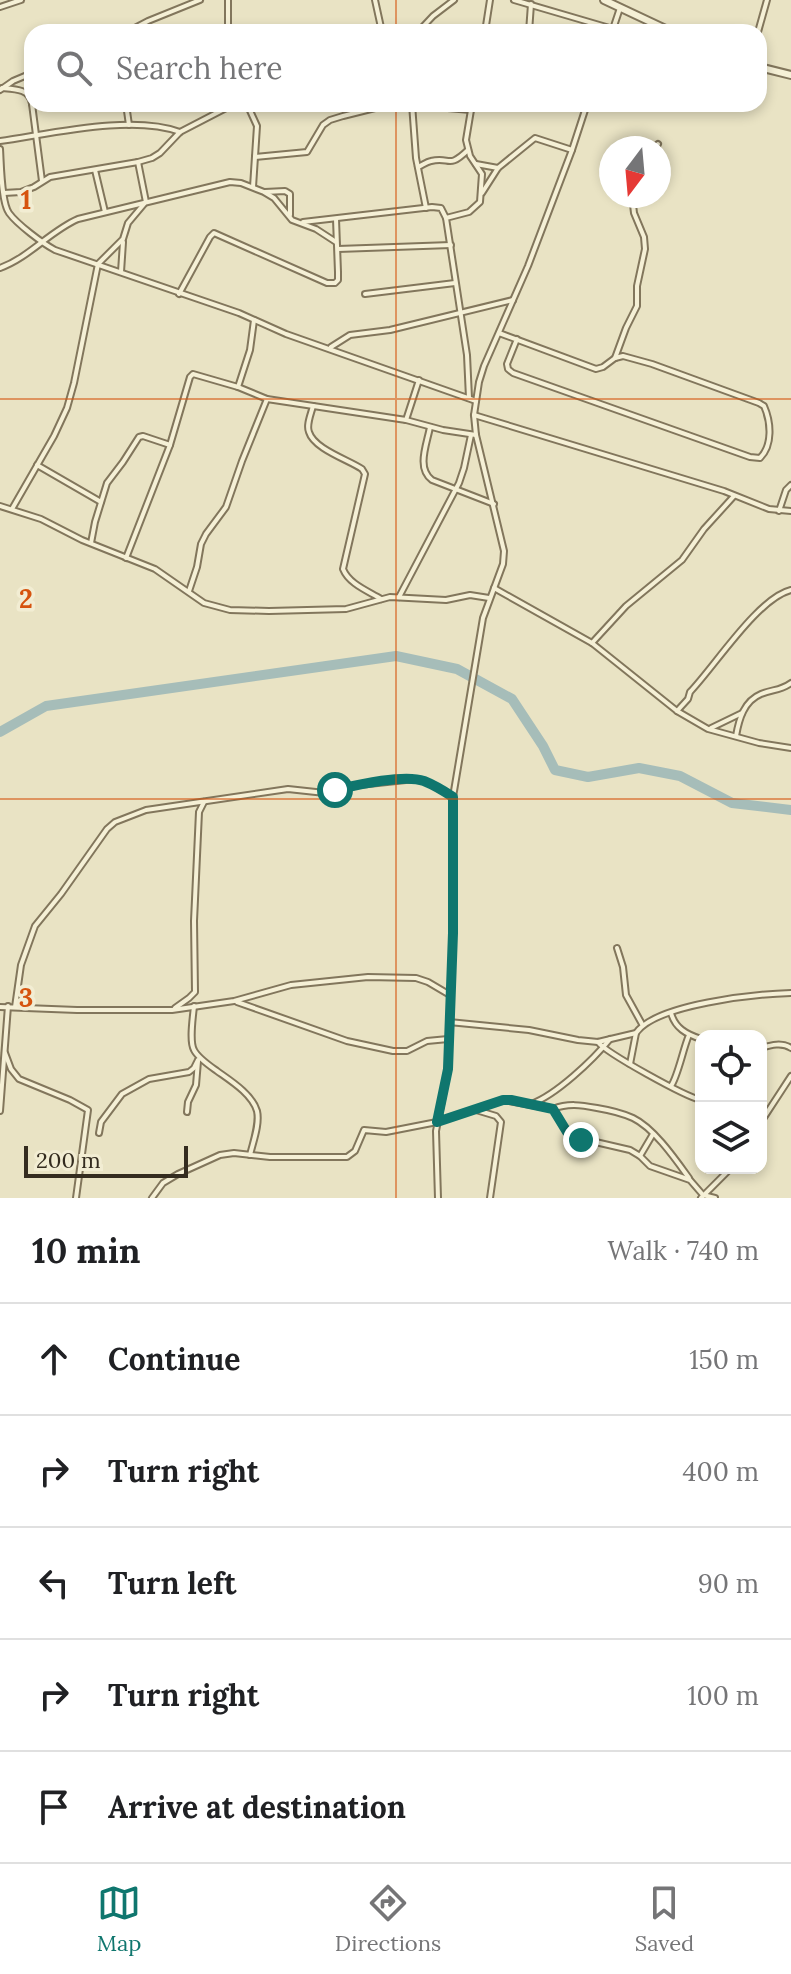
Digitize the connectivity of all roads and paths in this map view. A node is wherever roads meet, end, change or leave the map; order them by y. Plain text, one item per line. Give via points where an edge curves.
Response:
1 (21, 0) edge
2 (200, 0) edge
3 (228, 0) edge
4 (375, 0) edge
5 (454, 0) edge
6 (490, 0) edge
7 (514, 0) edge
8 (604, 0) edge
9 (767, 0) edge
10 (531, 4) junction
11 (0, 7) edge
12 (620, 8) junction
13 (142, 24) edge
14 (228, 24) edge
15 (380, 24) edge
16 (426, 24) edge
17 (486, 24) edge
18 (530, 24) edge
19 (593, 24) edge
20 (614, 24) edge
21 (655, 24) edge
22 (760, 24) edge
23 (767, 69) edge
24 (791, 75) edge
25 (24, 77) edge
26 (1, 89) edge
27 (24, 92) edge
28 (33, 112) edge
29 (127, 112) edge
30 (216, 112) edge
31 (251, 112) edge
32 (359, 112) edge
33 (412, 112) edge
34 (470, 112) edge
35 (584, 112) edge
36 (129, 125) junction
37 (180, 132) junction
38 (36, 136) junction
39 (0, 141) edge
40 (0, 149) edge
41 (468, 150) junction
42 (572, 150) junction
43 (255, 157) junction
44 (138, 162) junction
45 (474, 163) junction
46 (418, 167) junction
47 (498, 168) junction
48 (95, 170) junction
49 (1, 181) edge
50 (42, 181) junction
51 (253, 187) junction
52 (264, 192) junction
53 (4, 193) junction
54 (481, 195) junction
55 (146, 202) junction
56 (426, 208) junction
57 (633, 208) edge
58 (105, 212) junction
59 (0, 213) edge
60 (9, 213) junction
61 (289, 217) junction
62 (446, 218) junction
63 (336, 219) junction
64 (299, 223) junction
65 (123, 239) junction
66 (336, 242) junction
67 (43, 243) junction
68 (451, 245) junction
69 (337, 249) junction
70 (98, 264) junction
71 (0, 268) edge
72 (121, 272) junction
73 (455, 283) junction
74 (179, 294) junction
75 (365, 294) dead end
76 (513, 300) junction
77 (460, 311) junction
78 (254, 320) junction
79 (499, 333) junction
80 (517, 339) junction
81 (330, 348) junction
82 (615, 358) junction
83 (419, 380) junction
84 (238, 387) junction
85 (469, 398) junction
86 (267, 399) junction
87 (476, 401) junction
88 (313, 406) junction
89 (474, 415) junction
90 (406, 420) junction
91 (430, 427) junction
92 (474, 435) junction
93 (170, 445) junction
94 (37, 465) junction
95 (791, 485) edge
96 (456, 489) junction
97 (735, 495) junction
98 (101, 502) junction
99 (494, 504) junction
100 (0, 506) edge
101 (12, 509) junction
102 (779, 511) junction
103 (791, 511) edge
104 (91, 543) junction
105 (126, 558) junction
106 (494, 588) junction
107 (791, 590) edge
108 (189, 592) junction
109 (399, 597) junction
110 (489, 598) junction
111 (381, 599) junction
112 (592, 643) junction
113 (791, 683) edge
114 (677, 711) junction
115 (742, 713) junction
116 (708, 729) junction
117 (736, 736) junction
118 (791, 748) edge
119 (453, 797) junction
120 (204, 802) junction
121 (617, 948) dead end
122 (791, 993) edge
123 (450, 995) junction
124 (234, 1001) junction
125 (8, 1006) junction
126 (194, 1006) junction
127 (0, 1007) edge
128 (15, 1007) junction
129 (172, 1010) junction
130 (671, 1013) junction
131 (449, 1022) junction
132 (642, 1024) junction
133 (636, 1033) junction
134 (689, 1035) junction
135 (695, 1037) edge
136 (611, 1038) junction
137 (448, 1039) junction
138 (598, 1042) junction
139 (767, 1046) edge
140 (602, 1048) junction
141 (791, 1048) edge
142 (5, 1053) junction
143 (198, 1057) junction
144 (630, 1064) junction
145 (791, 1076) edge
146 (671, 1086) junction
147 (695, 1098) edge
148 (529, 1105) junction
149 (474, 1109) junction
150 (553, 1109) junction
151 (0, 1111) edge
152 (187, 1112) dead end
153 (767, 1113) edge
154 (437, 1122) junction
155 (99, 1133) dead end
156 (653, 1134) junction
157 (250, 1155) junction
158 (640, 1156) junction
159 (725, 1174) edge
160 (690, 1180) junction
161 (702, 1197) edge
162 (76, 1198) edge
163 (152, 1198) edge
164 (438, 1198) edge
165 (490, 1198) edge
166 (715, 1198) edge

1 - 11 street
2 - 13 street
3 - 14 street
4 - 15 street
5 - 16 street
6 - 17 street
7 - 10 street
8 - 12 street
9 - 22 street
10 - 18 street
10 - 19 street
12 - 20 street
12 - 21 street
23 - 24 street
25 - 26 street
26 - 27 street
28 - 38 street
29 - 36 street
30 - 37 street
31 - 43 street via 257,126
32 - 43 street via 323,125 307,152
33 - 46 street
34 - 41 street
35 - 42 street
36 - 37 street
36 - 38 street
37 - 44 street via 160,153
38 - 39 street
38 - 50 street
40 - 49 street
41 - 45 street
41 - 46 street via 458,160 429,161
42 - 47 street via 535,138
42 - 76 street
43 - 51 street
44 - 48 street
44 - 55 street
45 - 47 street
45 - 54 street via 482,174
46 - 56 street
47 - 54 street
48 - 50 street
48 - 58 street
49 - 53 street
50 - 53 street via 21,192
51 - 52 street
51 - 55 street via 230,182
52 - 61 street
52 - 61 street via 290,194
53 - 60 street
54 - 62 street via 469,212
55 - 58 street
55 - 65 street via 128,223
56 - 62 street via 441,208
56 - 63 street
57 - 82 street via 645,249 637,306
58 - 67 street via 68,224
59 - 60 street
60 - 67 street
61 - 64 street
62 - 68 street
63 - 64 street
63 - 66 street
64 - 66 street
65 - 70 street
65 - 72 street
66 - 69 street
67 - 70 street
67 - 71 street
68 - 69 street
68 - 73 street
69 - 74 street via 338,280 331,284 214,233
70 - 72 street
70 - 94 street via 67,408
72 - 74 street
73 - 75 street
73 - 77 street
74 - 78 street
76 - 77 street
76 - 79 street
77 - 81 street via 350,335
77 - 85 street
78 - 81 street
78 - 84 street
79 - 80 street
79 - 87 street
80 - 82 street via 596,369
80 - 82 street via 507,364 513,373 750,457 764,455 770,425 764,406 652,364
81 - 83 street
83 - 85 street
83 - 90 street
84 - 86 street
84 - 93 street via 193,374
85 - 87 street
86 - 88 street
86 - 108 street via 226,507 201,544
87 - 89 street
88 - 90 street
88 - 111 street via 308,424 313,440 365,474 343,569 349,579
89 - 92 street
89 - 97 street
90 - 91 street
91 - 92 street
91 - 96 street via 423,469 432,480
92 - 96 street
92 - 99 street
93 - 98 street via 139,437
93 - 105 street
94 - 98 street
94 - 101 street
95 - 102 street
96 - 99 street
96 - 109 street
97 - 102 street
97 - 112 street via 682,560 626,606
98 - 104 street
99 - 106 street via 504,551
100 - 101 street
101 - 104 street
102 - 103 street
104 - 105 street
105 - 108 street via 155,569
106 - 110 street
106 - 112 street
107 - 114 street via 760,609
108 - 111 street via 218,608 246,612 346,609
109 - 110 street
109 - 111 street
110 - 119 street
112 - 114 street
113 - 115 street via 760,694
114 - 116 street
115 - 116 street
115 - 117 street
116 - 117 street
117 - 118 street
119 - 120 street via 415,779 325,793 288,789
119 - 123 street
120 - 128 street via 146,810 107,829 35,926 21,965
120 - 129 street via 198,825 195,992
121 - 132 street via 626,995
122 - 130 street via 717,1000
123 - 124 street via 416,978 368,977 291,985
123 - 131 street
124 - 126 street
124 - 137 street via 347,1041 393,1051
125 - 127 street
125 - 128 street
125 - 142 street
126 - 129 street
126 - 143 street via 192,1042
128 - 129 street
130 - 132 street
130 - 134 street
131 - 137 street
131 - 138 street
132 - 133 street
133 - 136 street
133 - 144 street
134 - 135 street
134 - 146 street
136 - 138 street
136 - 140 street
137 - 154 street
138 - 140 street
139 - 141 street
140 - 144 street
140 - 148 street via 553,1093
142 - 151 street
142 - 162 street via 19,1079 88,1110
143 - 152 street
143 - 155 street via 189,1072 149,1079 122,1094
143 - 157 street via 252,1102 257,1124
144 - 146 street
145 - 153 street
146 - 147 street
148 - 149 street via 503,1100
148 - 150 street
149 - 154 street
149 - 165 street via 501,1122
150 - 156 street via 574,1104 609,1111 634,1118
150 - 158 street via 574,1137
154 - 157 street via 386,1132 364,1130 347,1157
154 - 164 street
156 - 158 street
156 - 160 street
157 - 163 street via 207,1160 163,1183
158 - 160 street via 650,1166
159 - 161 street
160 - 161 street
161 - 166 street

